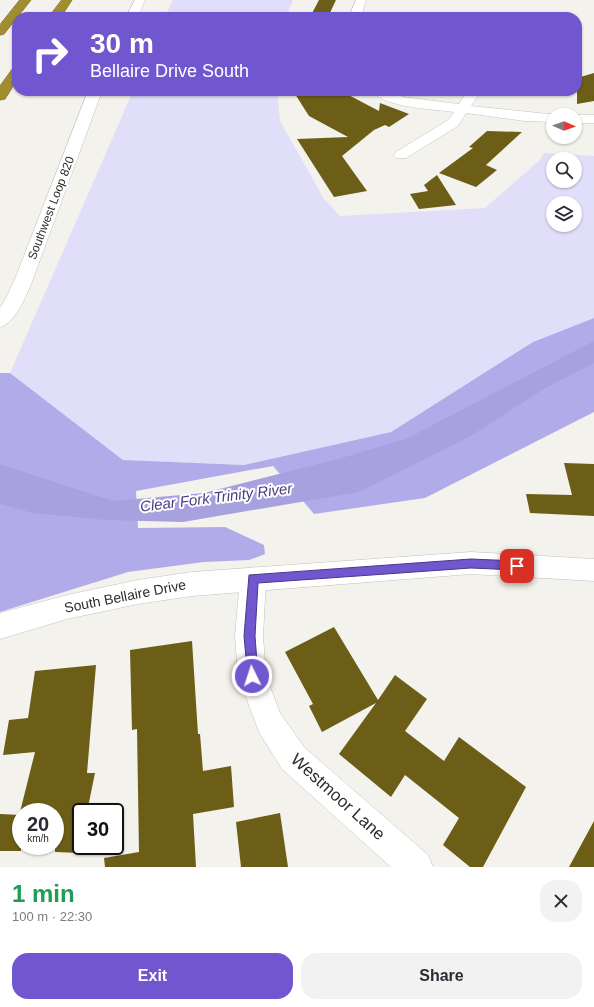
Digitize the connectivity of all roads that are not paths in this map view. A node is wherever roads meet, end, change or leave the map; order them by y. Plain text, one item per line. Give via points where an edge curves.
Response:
1 (26, 0) edge
2 (67, 0) edge
3 (140, 0) edge
4 (361, 0) edge
5 (16, 12) edge
6 (59, 12) edge
7 (134, 12) edge
8 (357, 12) edge
9 (12, 17) edge
10 (0, 32) edge
11 (12, 79) edge
12 (0, 96) edge
13 (93, 96) edge
14 (388, 96) edge
15 (471, 96) edge
16 (462, 109) junction
17 (546, 118) edge
18 (594, 119) edge
19 (582, 120) edge
20 (401, 156) dead end
21 (0, 321) edge
22 (594, 570) edge
23 (253, 579) junction
24 (0, 626) edge
25 (416, 867) edge

1 - 5 highway
2 - 6 highway
3 - 7 street
4 - 8 street
9 - 10 highway
11 - 12 highway
13 - 21 street, Southwest Loop 820 via 24,279 14,302
14 - 16 street via 401,101
15 - 16 street
16 - 17 street
16 - 20 street via 453,123
18 - 19 street
22 - 23 street, South Bellaire Drive via 471,563
23 - 24 street, South Bellaire Drive via 138,592 67,607
23 - 25 street, Westmoor Lane via 249,636 252,676 269,722 293,758

